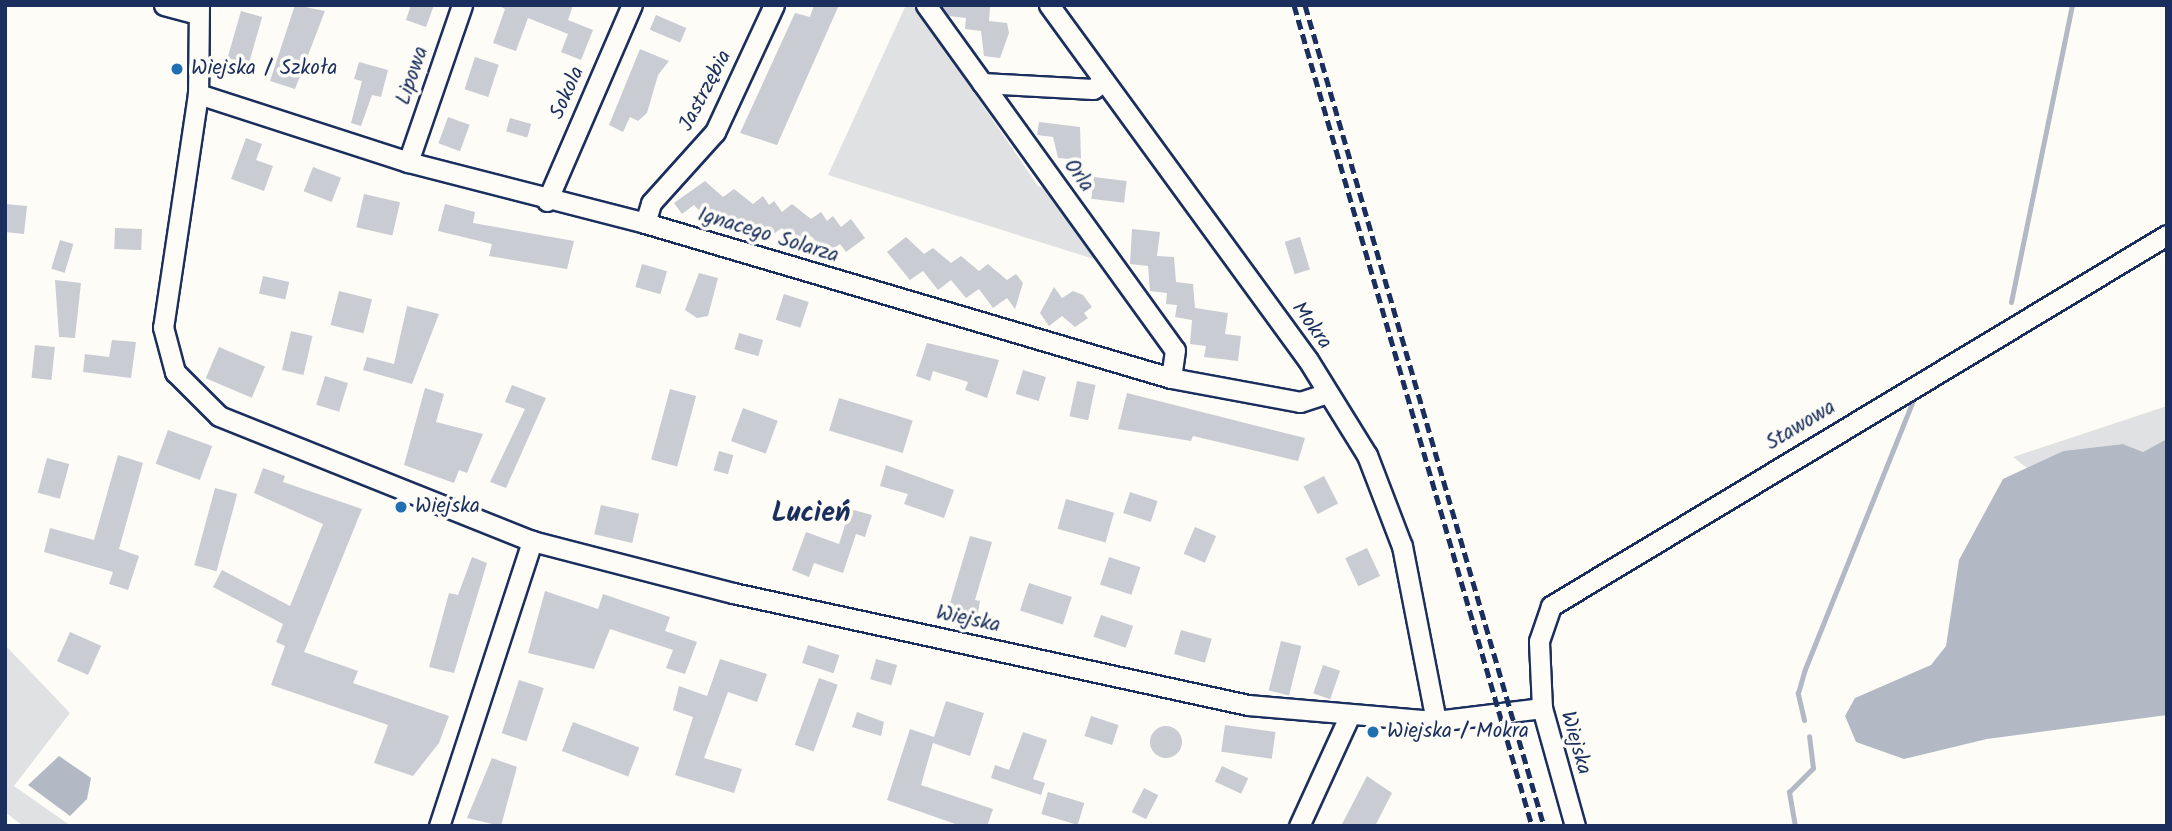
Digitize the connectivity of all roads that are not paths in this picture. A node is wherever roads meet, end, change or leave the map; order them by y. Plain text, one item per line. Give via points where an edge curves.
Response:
1 (164, 5) edge
2 (462, 5) edge
3 (632, 5) edge
4 (774, 5) edge
5 (926, 5) edge
6 (1049, 5) edge
7 (199, 10) edge
8 (1103, 81) junction
9 (982, 83) junction
10 (198, 94) junction
11 (408, 162) junction
12 (547, 201) junction
13 (645, 223) junction
14 (2167, 235) edge
15 (1171, 378) junction
16 (1328, 393) junction
17 (532, 541) junction
18 (1542, 708) junction
19 (1349, 717) junction
20 (1436, 721) junction
21 (439, 826) edge
22 (1299, 826) edge
23 (1575, 826) edge

1 - 7 street
2 - 11 street, Lipowa
3 - 12 street, Sokola
4 - 13 street, Jastrzębia via 715,132 650,203
5 - 9 street, Orla
6 - 8 street, Mokra
7 - 10 street, Wiejska
8 - 9 street via 1093,89
8 - 16 street, Mokra
9 - 15 street, Orla via 1175,350
10 - 11 street, Ignacego Solarza
10 - 17 street, Wiejska via 163,309 165,344 186,387 219,416 286,446
11 - 12 street, Ignacego Solarza
12 - 13 street, Ignacego Solarza
13 - 15 street, Ignacego Solarza
14 - 18 street, Stawowa via 1564,593 1542,627
15 - 16 street, Ignacego Solarza via 1300,402
16 - 20 street, Mokra via 1367,455 1396,528
17 - 19 street, Wiejska via 722,590 1248,705
17 - 21 street
18 - 20 street, Wiejska
18 - 23 street, Wiejska
19 - 20 street, Wiejska
19 - 22 street

